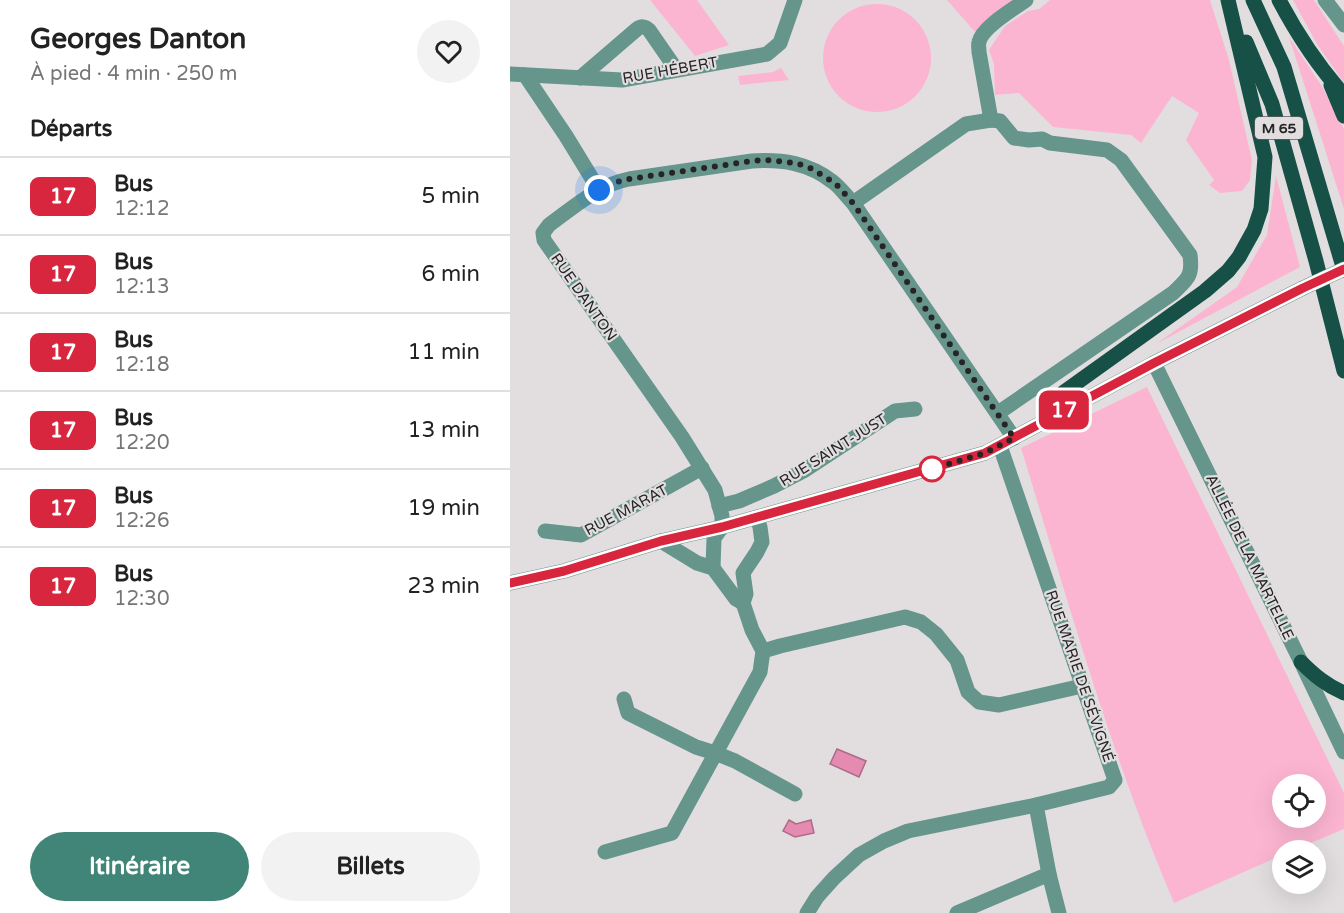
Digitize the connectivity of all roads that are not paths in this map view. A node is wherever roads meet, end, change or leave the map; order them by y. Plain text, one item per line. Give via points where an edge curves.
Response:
1 (795, 0) edge
2 (1026, 0) edge
3 (1228, 0) edge
4 (1253, 0) edge
5 (1279, 0) edge
6 (1325, 0) edge
7 (1344, 26) edge
8 (676, 69) junction
9 (517, 74) edge
10 (1327, 76) junction
11 (580, 78) junction
12 (1344, 95) edge
13 (1344, 116) edge
14 (991, 120) junction
15 (599, 190) junction
16 (853, 203) junction
17 (1344, 269) edge
18 (1154, 363) junction
19 (1344, 370) edge
20 (915, 409) dead end
21 (998, 413) junction
22 (1054, 416) junction
23 (1014, 438) junction
24 (1000, 446) junction
25 (702, 468) junction
26 (719, 506) junction
27 (757, 518) junction
28 (722, 527) junction
29 (545, 531) dead end
30 (661, 541) junction
31 (713, 568) junction
32 (510, 583) edge
33 (743, 603) junction
34 (763, 651) junction
35 (1302, 662) junction
36 (1082, 686) junction
37 (1344, 693) edge
38 (624, 699) dead end
39 (1344, 752) edge
40 (715, 753) junction
41 (795, 794) dead end
42 (1036, 805) junction
43 (605, 852) dead end
44 (1049, 874) junction
45 (807, 913) edge
46 (957, 913) edge
47 (1059, 913) edge

1 - 8 street, RUE HÉBERT via 780,43 767,54
2 - 14 street via 984,32 979,41
3 - 19 main road, M 65 via 1272,104
3 - 22 main road via 1265,157 1261,208 1254,230 1228,272 1064,392 1056,402
4 - 17 main road, M 65 via 1284,67
5 - 10 main road
6 - 7 street
8 - 11 street, RUE HÉBERT via 622,80
8 - 11 street via 649,30 641,27
9 - 11 street, RUE HÉBERT
9 - 15 street via 566,136
10 - 12 main road
10 - 13 main road
14 - 16 street via 966,124
14 - 21 street via 1000,121 1014,138 1042,139 1050,144 1114,154 1190,255 1191,265 1189,277 1173,293
15 - 16 street, RUE DANTON via 629,179 765,160 810,168 835,183
15 - 25 street, RUE DANTON via 549,225 543,233 544,240
16 - 21 street, RUE DANTON
17 - 18 street, bridge
18 - 22 street
18 - 35 street, ALLÉE DE LA MARTELLE
20 - 26 street, RUE SAINT-JUST via 895,411 805,470 756,494
21 - 23 street, RUE DANTON
22 - 23 street
23 - 24 street
24 - 27 street
24 - 36 street, RUE MARIE DE SÉVIGNÉ
25 - 26 street, RUE DANTON
25 - 29 street, RUE MARAT via 581,535
26 - 28 street, RUE DANTON
27 - 28 street
27 - 33 street via 762,542 744,573
28 - 30 street
28 - 31 street via 714,538
30 - 31 street
30 - 32 street
31 - 33 street via 735,599
33 - 34 street
34 - 36 street via 905,617 921,622 936,634 957,660 968,692 980,702 999,705
34 - 40 street via 760,672
35 - 37 main road via 1318,679
35 - 39 street, ALLÉE DE LA MARTELLE
36 - 42 street, RUE MARIE DE SÉVIGNÉ via 1115,780 1109,787
38 - 40 street via 628,712
40 - 41 street
40 - 43 street via 672,833
42 - 44 street
42 - 45 street, RUE MARIE DE SÉVIGNÉ via 908,831 884,841 859,855 834,878
44 - 46 street
44 - 47 street

